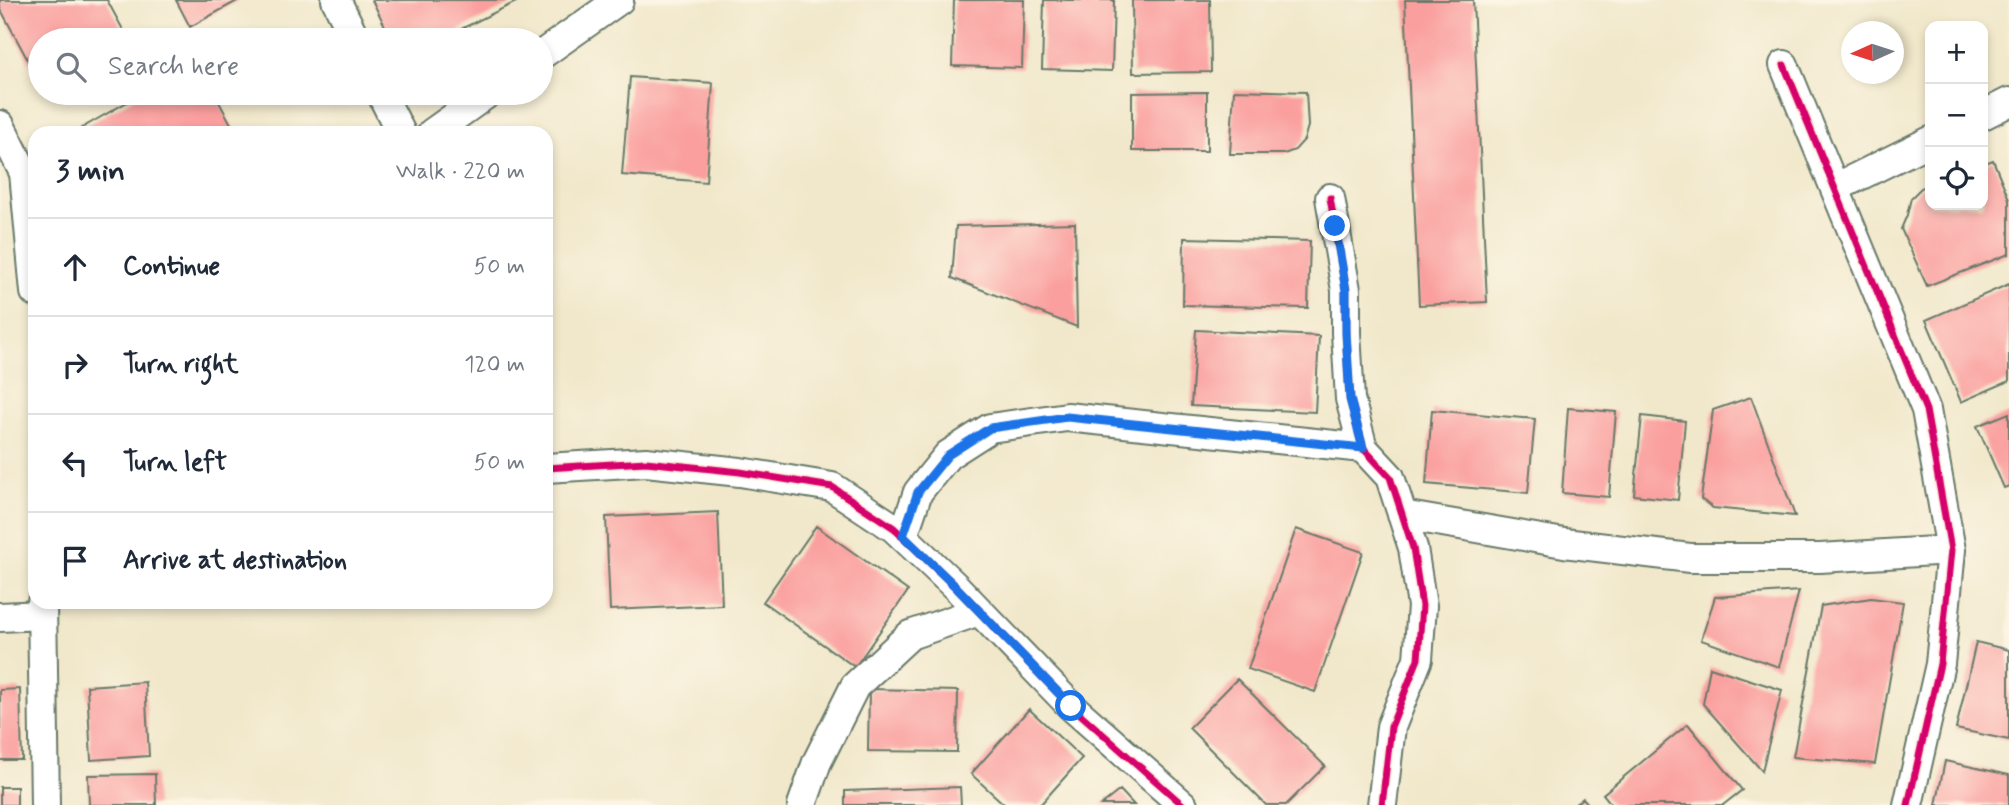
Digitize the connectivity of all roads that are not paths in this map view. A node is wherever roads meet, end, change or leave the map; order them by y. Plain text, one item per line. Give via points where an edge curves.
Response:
1 (336, 0) edge
2 (619, 0) edge
3 (350, 28) edge
4 (553, 47) edge
5 (1784, 65) dead end
6 (2009, 102) edge
7 (388, 105) edge
8 (471, 105) edge
9 (1988, 112) edge
10 (0, 125) edge
11 (398, 126) edge
12 (442, 126) edge
13 (1925, 143) edge
14 (1835, 188) junction
15 (1330, 198) dead end
16 (28, 216) edge
17 (1363, 448) junction
18 (553, 468) edge
19 (1402, 515) junction
20 (903, 536) junction
21 (1951, 550) junction
22 (37, 609) edge
23 (42, 609) edge
24 (979, 611) junction
25 (0, 617) edge
26 (45, 805) edge
27 (802, 805) edge
28 (1183, 805) edge
29 (1382, 805) edge
30 (1908, 805) edge

1 - 3 street
2 - 4 street
5 - 14 street
6 - 9 street
7 - 11 street
8 - 12 street
10 - 16 street via 24,173
13 - 14 street
14 - 21 street via 1926,410
15 - 17 street via 1346,290 1350,399
17 - 19 street via 1390,477
17 - 20 street via 1067,417 990,428 948,455 918,492
18 - 20 street via 646,462 832,486
19 - 21 street via 1564,543 1690,558 1820,558
19 - 29 street via 1413,548 1422,606 1418,659 1391,727
20 - 24 street
21 - 30 street via 1940,664
22 - 25 street
23 - 26 street
24 - 27 street via 910,635 855,686 817,762
24 - 28 street via 1071,706

